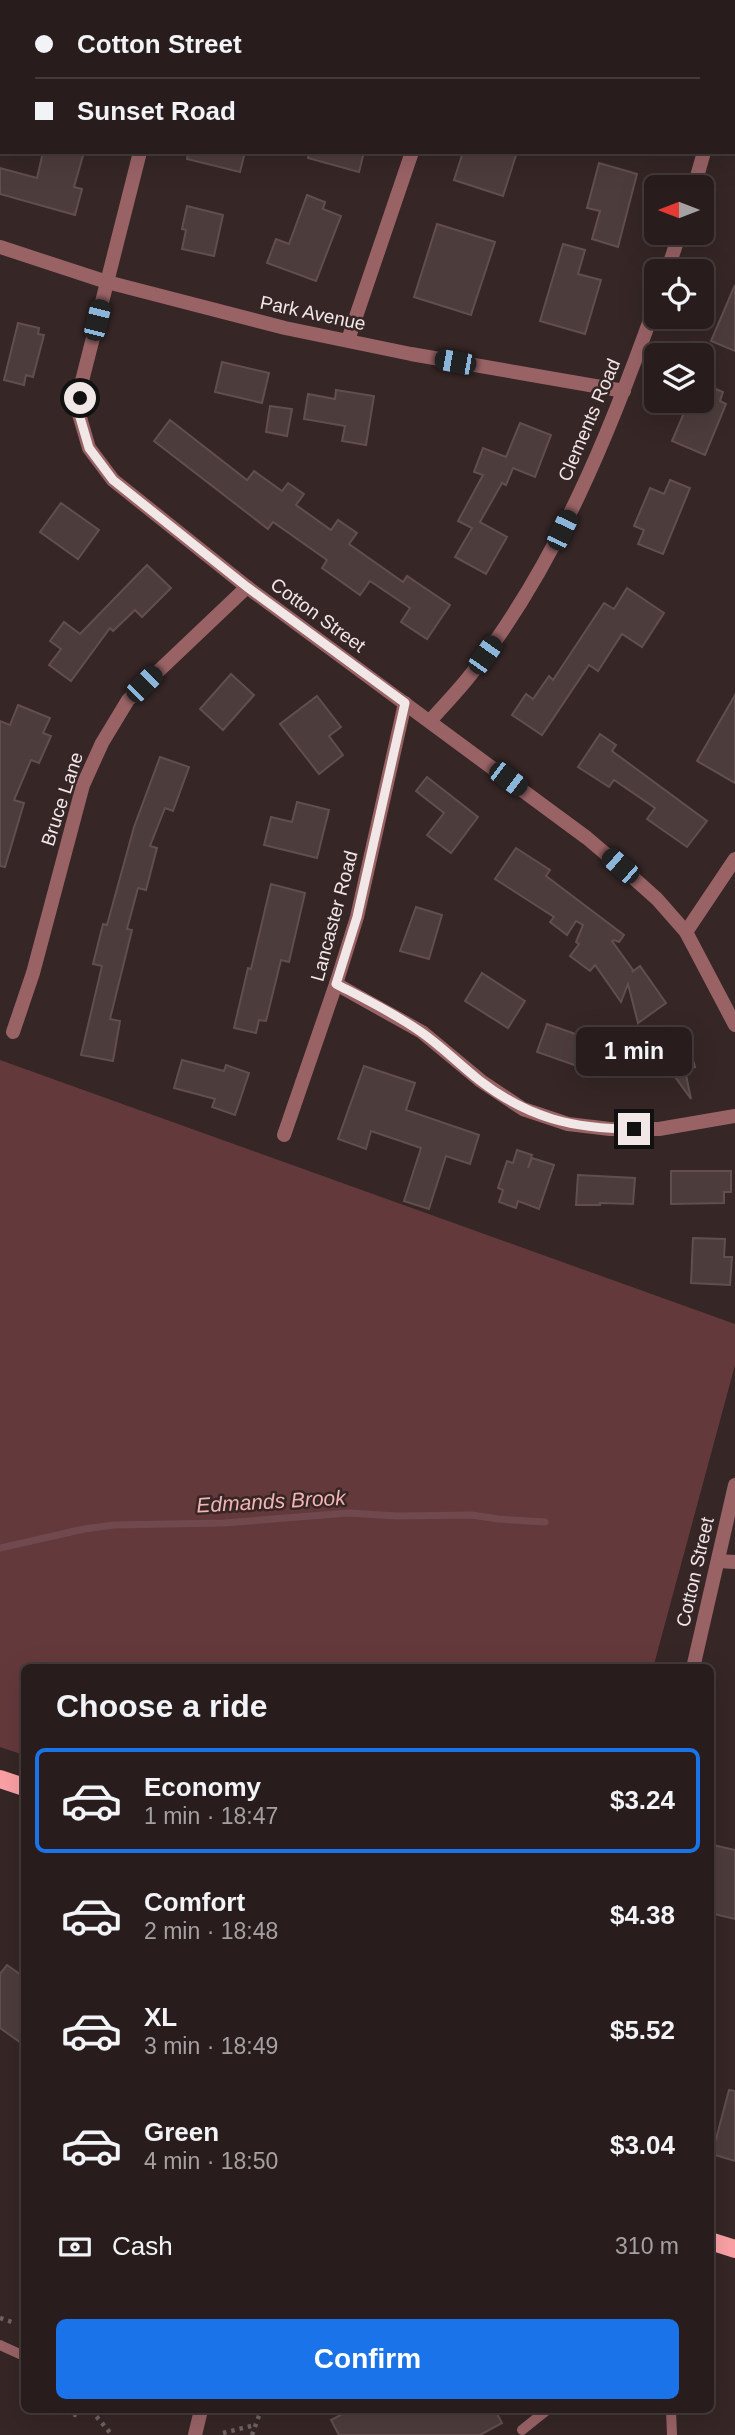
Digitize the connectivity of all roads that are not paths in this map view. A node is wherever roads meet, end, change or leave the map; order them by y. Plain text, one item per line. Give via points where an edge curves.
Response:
1 (139, 154) edge
2 (411, 154) edge
3 (703, 154) edge
4 (697, 175) edge
5 (0, 247) edge
6 (107, 282) junction
7 (647, 329) edge
8 (348, 340) junction
9 (624, 391) junction
10 (247, 587) junction
11 (405, 703) junction
12 (430, 721) junction
13 (735, 859) edge
14 (686, 932) junction
15 (336, 984) junction
16 (735, 1025) edge
17 (13, 1032) dead end
18 (735, 1116) edge
19 (284, 1135) dead end
20 (735, 1485) edge
21 (718, 1561) junction
22 (735, 1562) edge
23 (694, 1664) edge
24 (0, 1779) edge
25 (21, 1786) edge
26 (714, 2242) edge
27 (735, 2249) edge
28 (0, 2345) edge
29 (21, 2355) edge
30 (200, 2413) edge
31 (543, 2413) edge
32 (671, 2413) edge
33 (522, 2430) dead end
34 (195, 2435) edge
35 (672, 2435) edge

1 - 6 street, Cotton Street
2 - 8 street
3 - 4 street
5 - 6 street, Park Avenue
6 - 8 street, Park Avenue
6 - 10 street, Cotton Street via 82,382 79,414 89,448 113,480
7 - 9 street, Clements Road
8 - 9 street, Park Avenue
9 - 12 street, Clements Road via 552,550 472,674
10 - 11 street, Cotton Street
10 - 17 street, Bruce Lane via 128,700 102,743 83,785
11 - 12 street, Cotton Street
11 - 15 street, Lancaster Road via 357,917
12 - 14 street, Cotton Street via 587,838 657,899
13 - 14 street
14 - 16 street, Cotton Street
15 - 18 street via 422,1032 523,1109 568,1124 659,1129
15 - 19 street, Lancaster Road
20 - 21 street, Cotton Street
21 - 22 street
21 - 23 street, Cotton Street
24 - 25 main road
26 - 27 main road
28 - 29 lane
30 - 34 street
31 - 33 lane
32 - 35 lane

